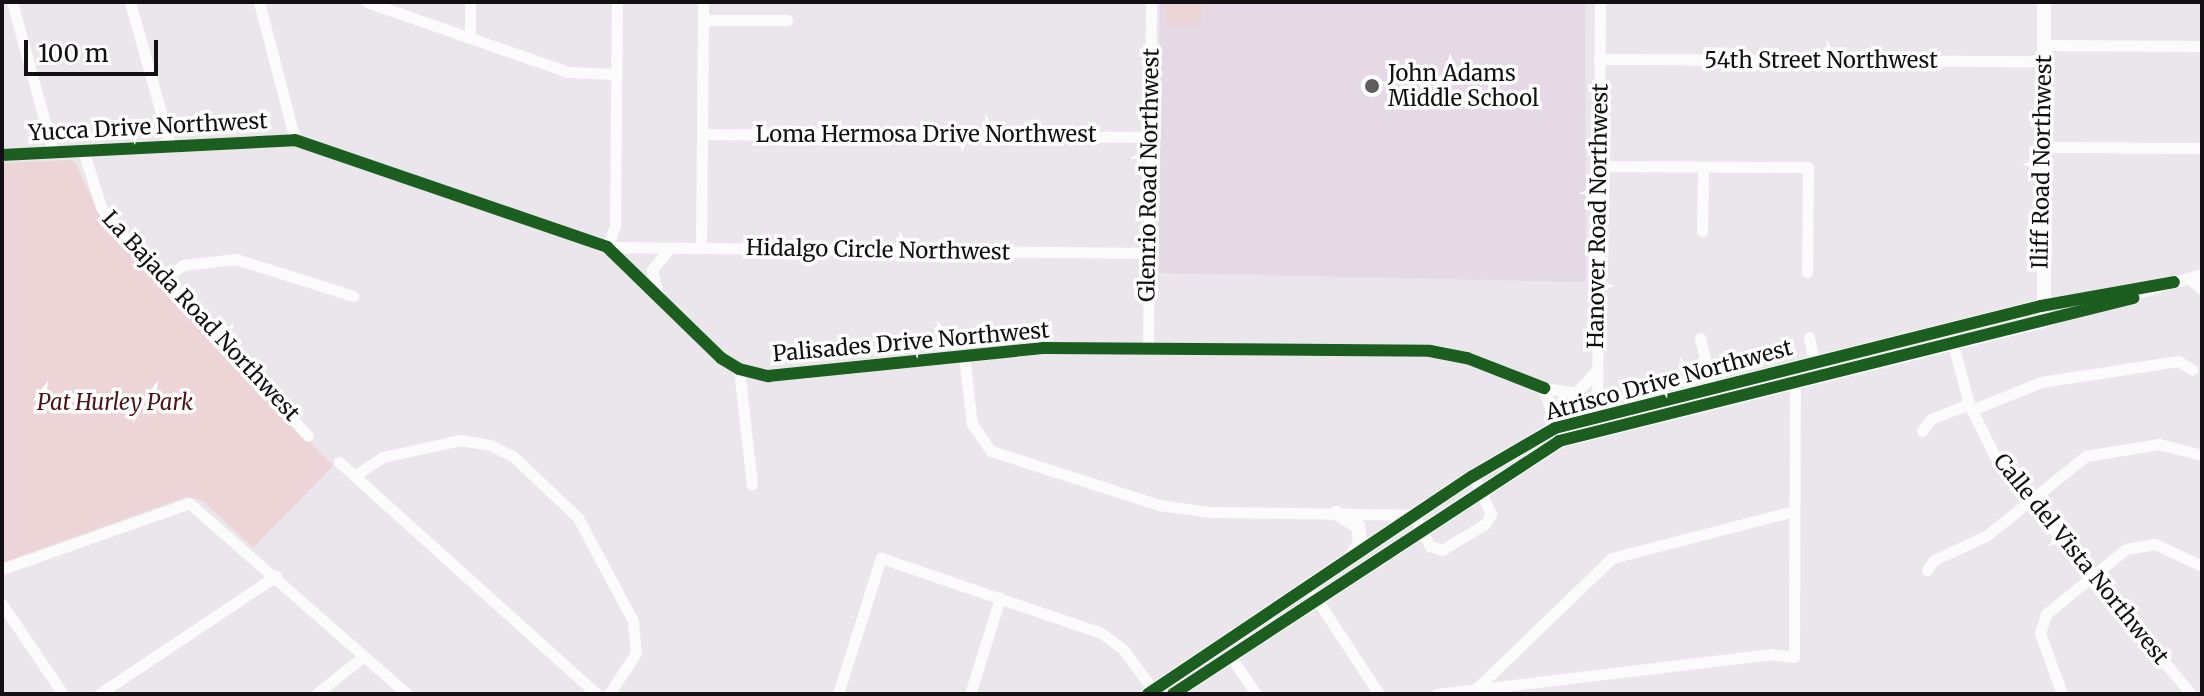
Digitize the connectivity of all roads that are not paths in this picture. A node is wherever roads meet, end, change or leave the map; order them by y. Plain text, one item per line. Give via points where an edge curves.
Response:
1 (12, 2) edge
2 (130, 2) edge
3 (259, 2) edge
4 (367, 2) edge
5 (470, 2) edge
6 (617, 2) edge
7 (703, 2) edge
8 (1151, 2) edge
9 (1600, 2) edge
10 (2044, 2) edge
11 (703, 20) junction
12 (787, 20) dead end
13 (470, 37) junction
14 (2043, 45) junction
15 (2202, 46) edge
16 (1599, 59) junction
17 (2043, 61) junction
18 (616, 74) junction
19 (702, 134) junction
20 (1149, 137) junction
21 (295, 140) junction
22 (170, 145) junction
23 (2043, 147) junction
24 (2202, 148) edge
25 (83, 150) junction
26 (53, 152) junction
27 (2, 155) edge
28 (1599, 166) junction
29 (1703, 167) junction
30 (1702, 231) dead end
31 (607, 247) junction
32 (670, 248) junction
33 (701, 248) junction
34 (1148, 253) junction
35 (1807, 272) dead end
36 (2202, 274) edge
37 (2188, 278) junction
38 (164, 279) junction
39 (2174, 282) junction
40 (2202, 289) edge
41 (658, 295) junction
42 (353, 296) dead end
43 (2041, 306) junction
44 (2044, 321) junction
45 (1949, 329) junction
46 (1809, 337) dead end
47 (1700, 338) dead end
48 (1953, 344) junction
49 (1148, 348) junction
50 (964, 357) junction
51 (1814, 362) junction
52 (1795, 367) junction
53 (739, 369) junction
54 (2193, 370) dead end
55 (1596, 371) junction
56 (1796, 383) junction
57 (1544, 388) junction
58 (1713, 394) junction
59 (1970, 407) junction
60 (1597, 423) junction
61 (1922, 431) dead end
62 (1557, 434) junction
63 (308, 436) dead end
64 (2202, 455) edge
65 (339, 462) dead end
66 (354, 476) junction
67 (1477, 482) junction
68 (752, 484) dead end
69 (2029, 499) junction
70 (1794, 511) junction
71 (1336, 513) junction
72 (1416, 523) junction
73 (1350, 558) junction
74 (2202, 566) edge
75 (2, 569) edge
76 (1927, 570) dead end
77 (2092, 575) junction
78 (276, 576) junction
79 (1312, 593) junction
80 (1000, 598) junction
81 (2, 604) edge
82 (1227, 650) junction
83 (364, 656) junction
84 (1478, 687) junction
85 (1152, 693) edge
86 (63, 694) edge
87 (99, 694) edge
88 (316, 694) edge
89 (407, 694) edge
90 (597, 694) edge
91 (609, 694) edge
92 (838, 694) edge
93 (970, 694) edge
94 (1173, 694) edge
95 (1256, 694) edge
96 (1379, 694) edge
97 (1437, 694) edge
98 (2062, 694) edge
99 (2191, 694) edge

1 - 26 street
2 - 22 street
3 - 21 street
4 - 13 street
5 - 13 street
6 - 18 street
7 - 11 street
8 - 20 street, Glenrio Road Northwest
9 - 16 street, Hanover Road Northwest
10 - 14 main road, Iliff Road Northwest
11 - 12 street
11 - 19 street
13 - 18 street via 568,72
14 - 15 street
14 - 17 main road, Iliff Road Northwest
16 - 17 street, 54th Street Northwest
16 - 28 street, Hanover Road Northwest
17 - 23 main road, Iliff Road Northwest
18 - 31 street via 615,226
19 - 20 street, Loma Hermosa Drive Northwest
19 - 33 street
20 - 34 street, Glenrio Road Northwest
21 - 22 street, Yucca Drive Northwest
21 - 31 street, Palisades Drive Northwest
22 - 25 street, Yucca Drive Northwest
23 - 24 street
23 - 43 main road, Iliff Road Northwest
25 - 26 street, Yucca Drive Northwest
25 - 38 street, La Bajada Road Northwest via 101,207
26 - 27 street, Yucca Drive Northwest
28 - 29 street
28 - 55 street, Hanover Road Northwest
29 - 30 street
29 - 35 street via 1808,167
31 - 32 street, Hidalgo Circle Northwest
31 - 41 street, Palisades Drive Northwest
32 - 33 street, Hidalgo Circle Northwest
32 - 41 street via 652,270
33 - 34 street, Hidalgo Circle Northwest
34 - 49 street, Glenrio Road Northwest
36 - 37 street, Atrisco Drive Northwest
37 - 39 street, Atrisco Drive Northwest
37 - 40 street
38 - 42 street via 183,265 236,259
38 - 63 street, La Bajada Road Northwest
39 - 43 street, Atrisco Drive Northwest
39 - 44 street, Atrisco Drive Northwest via 2166,289
41 - 53 street, Palisades Drive Northwest via 712,351
43 - 44 main road, Iliff Road Northwest
43 - 45 main road, Atrisco Drive Northwest
44 - 48 main road, Atrisco Drive Northwest
45 - 48 street, Calle del Vista Northwest
45 - 51 main road, Atrisco Drive Northwest
46 - 51 street
47 - 58 street
48 - 56 main road, Atrisco Drive Northwest
48 - 59 street, Calle del Vista Northwest
49 - 50 street, Palisades Drive Northwest via 1043,348
49 - 57 street, Palisades Drive Northwest via 1430,351 1467,358
50 - 53 street, Palisades Drive Northwest via 787,376
50 - 71 street via 972,424 982,443 997,454 1185,510
51 - 52 main road, Atrisco Drive Northwest
52 - 56 street
52 - 58 main road, Atrisco Drive Northwest
53 - 68 street
54 - 59 street via 2178,361 2041,382
55 - 57 street via 1576,393
55 - 60 street, Hanover Road Northwest
56 - 58 main road, Atrisco Drive Northwest
56 - 70 street
57 - 62 street
58 - 60 main road, Atrisco Drive Northwest
59 - 61 street via 1931,419
59 - 69 street, Calle del Vista Northwest via 1998,463
60 - 62 main road, Atrisco Drive Northwest
62 - 67 main road, Atrisco Drive Northwest
64 - 69 street via 2159,444 2100,452 2074,462
65 - 66 street
66 - 90 street
66 - 91 street via 383,457 460,440 513,456 578,518 633,621 636,653
67 - 72 main road, Atrisco Drive Northwest
67 - 72 street via 1492,509 1485,524 1442,550 1430,546
69 - 76 street via 1986,536 1934,560
69 - 77 street, Calle del Vista Northwest
70 - 84 street via 1612,558
70 - 84 street via 1794,657 1770,654
71 - 72 street
71 - 73 main road via 1351,518 1360,531
72 - 73 main road, Atrisco Drive Northwest
72 - 79 main road, Atrisco Drive Northwest
73 - 79 main road, Atrisco Drive Northwest
74 - 77 street via 2163,546 2146,545 2120,552
75 - 78 street via 189,503
77 - 98 street via 2041,623
77 - 99 street, Calle del Vista Northwest
78 - 83 street
78 - 87 street
79 - 82 main road, Atrisco Drive Northwest
79 - 96 street
80 - 85 street via 1101,633 1123,649
80 - 92 street via 881,558
80 - 93 street
81 - 86 street
82 - 85 main road, Atrisco Drive Northwest
82 - 94 main road, Atrisco Drive Northwest
82 - 95 street
83 - 88 street
83 - 89 street
84 - 97 street

